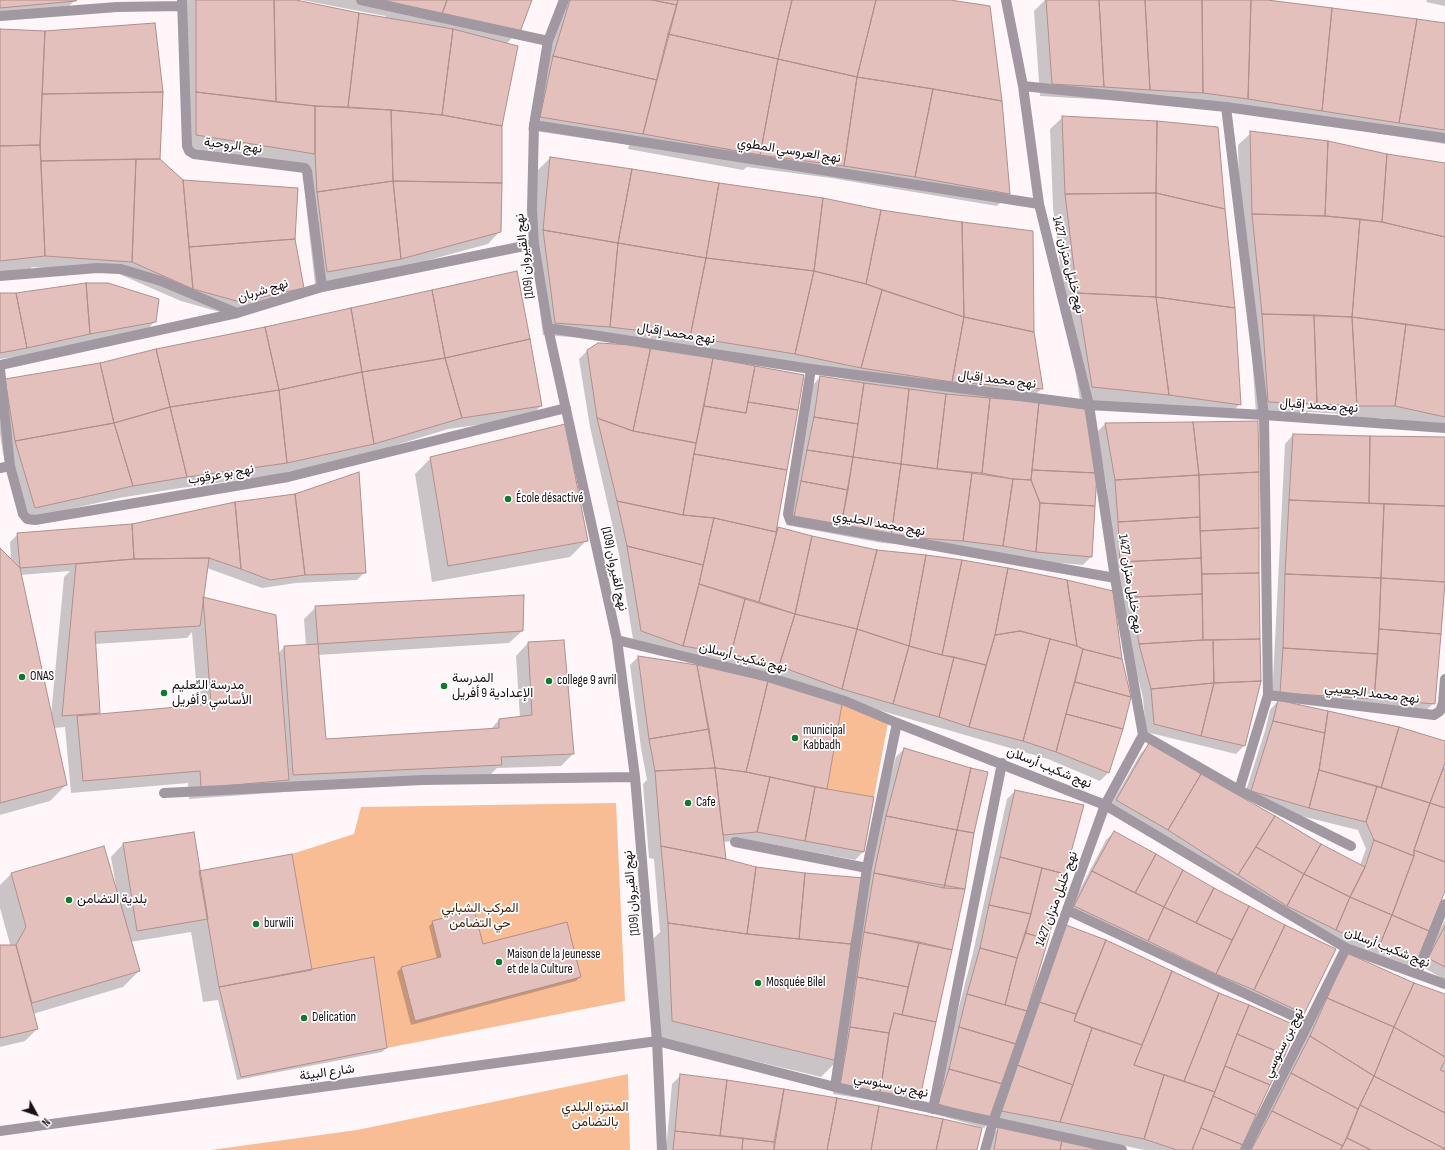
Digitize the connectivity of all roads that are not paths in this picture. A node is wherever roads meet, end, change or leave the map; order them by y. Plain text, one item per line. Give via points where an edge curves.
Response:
1 (362, 0) edge
2 (564, 0) edge
3 (1006, 0) edge
4 (182, 3) edge
5 (118, 4) edge
6 (0, 16) edge
7 (548, 41) junction
8 (1023, 86) junction
9 (1226, 107) junction
10 (534, 125) junction
11 (1445, 138) edge
12 (1039, 204) junction
13 (534, 244) junction
14 (0, 276) edge
15 (322, 287) junction
16 (237, 313) junction
17 (548, 328) junction
18 (0, 365) edge
19 (811, 368) junction
20 (0, 369) edge
21 (1089, 405) junction
22 (566, 408) junction
23 (1264, 414) junction
24 (1445, 428) edge
25 (5, 467) edge
26 (1115, 578) junction
27 (617, 640) junction
28 (1445, 679) edge
29 (1268, 695) junction
30 (897, 723) junction
31 (1143, 735) junction
32 (1002, 763) junction
33 (635, 777) junction
34 (1239, 790) junction
35 (164, 793) dead end
36 (1105, 805) junction
37 (735, 842) dead end
38 (1351, 846) dead end
39 (867, 868) junction
40 (1445, 904) edge
41 (1067, 910) junction
42 (1346, 948) junction
43 (1418, 973) junction
44 (1445, 984) edge
45 (1308, 1023) junction
46 (657, 1041) junction
47 (835, 1087) junction
48 (933, 1109) junction
49 (993, 1122) junction
50 (0, 1131) edge
51 (662, 1150) edge
52 (985, 1150) edge
53 (1122, 1150) edge
54 (1245, 1150) edge

1 - 7 street
2 - 7 street, نهج القيروان (109)
3 - 8 street, نهج خليل متران 1427
4 - 5 street
4 - 15 street, نهج الروحية via 189,151 194,154 305,168
5 - 6 street
7 - 10 street, نهج القيروان (109)
8 - 9 street
8 - 12 street, نهج خليل متران 1427
9 - 11 street
9 - 23 street
10 - 12 street, نهج العروسي المطوي
10 - 13 street, نهج القيروان (109)
12 - 21 street, نهج خليل متران 1427
13 - 15 street, نهج شربان
13 - 17 street, نهج القيروان (109)
14 - 16 street via 97,268 121,269 161,281
15 - 16 street, نهج شربان
16 - 18 street, نهج شربان
17 - 19 street, نهج محمد إقبال
17 - 22 street, نهج القيروان (109)
19 - 21 street, نهج محمد إقبال
19 - 26 street, نهج محمد الحليوي via 788,514 790,520
20 - 25 street, نهج بو عرقوب
21 - 23 street, نهج محمد إقبال
21 - 26 street, نهج خليل متران 1427
22 - 25 street, نهج بو عرقوب via 288,477 35,520 27,519 23,514
22 - 27 street, نهج القيروان (109)
23 - 24 street, نهج محمد إقبال
23 - 29 street
26 - 31 street, نهج خليل متران 1427
27 - 30 street, نهج شكيب أرسلان via 768,677 845,701
27 - 33 street, نهج القيروان (109)
28 - 29 street, نهج محمد الجعيبي via 1443,703 1440,711 1434,715
29 - 34 street
30 - 32 street, نهج شكيب أرسلان
30 - 39 street
31 - 34 street
31 - 36 street, نهج خليل متران 1427
32 - 36 street, نهج شكيب أرسلان
32 - 48 street
33 - 35 street via 422,780
33 - 46 street, نهج القيروان (109)
34 - 38 street
36 - 41 street, نهج خليل متران 1427
36 - 42 street, نهج شكيب أرسلان
37 - 39 street
39 - 47 street
40 - 43 street
41 - 45 street
41 - 49 street, نهج خليل متران 1427
42 - 43 street, نهج شكيب أرسلان
42 - 45 street, نهج بن سنوسي
43 - 44 street, نهج شكيب أرسلان
45 - 54 street, نهج بن سنوسي
46 - 47 street, نهج بن سنوسي
46 - 50 street, شارع البيئة
46 - 51 street, نهج القيروان (109)
47 - 48 street, نهج بن سنوسي
48 - 49 street, نهج بن سنوسي
49 - 52 street, نهج خليل متران 1427
49 - 53 street, نهج بن سنوسي

